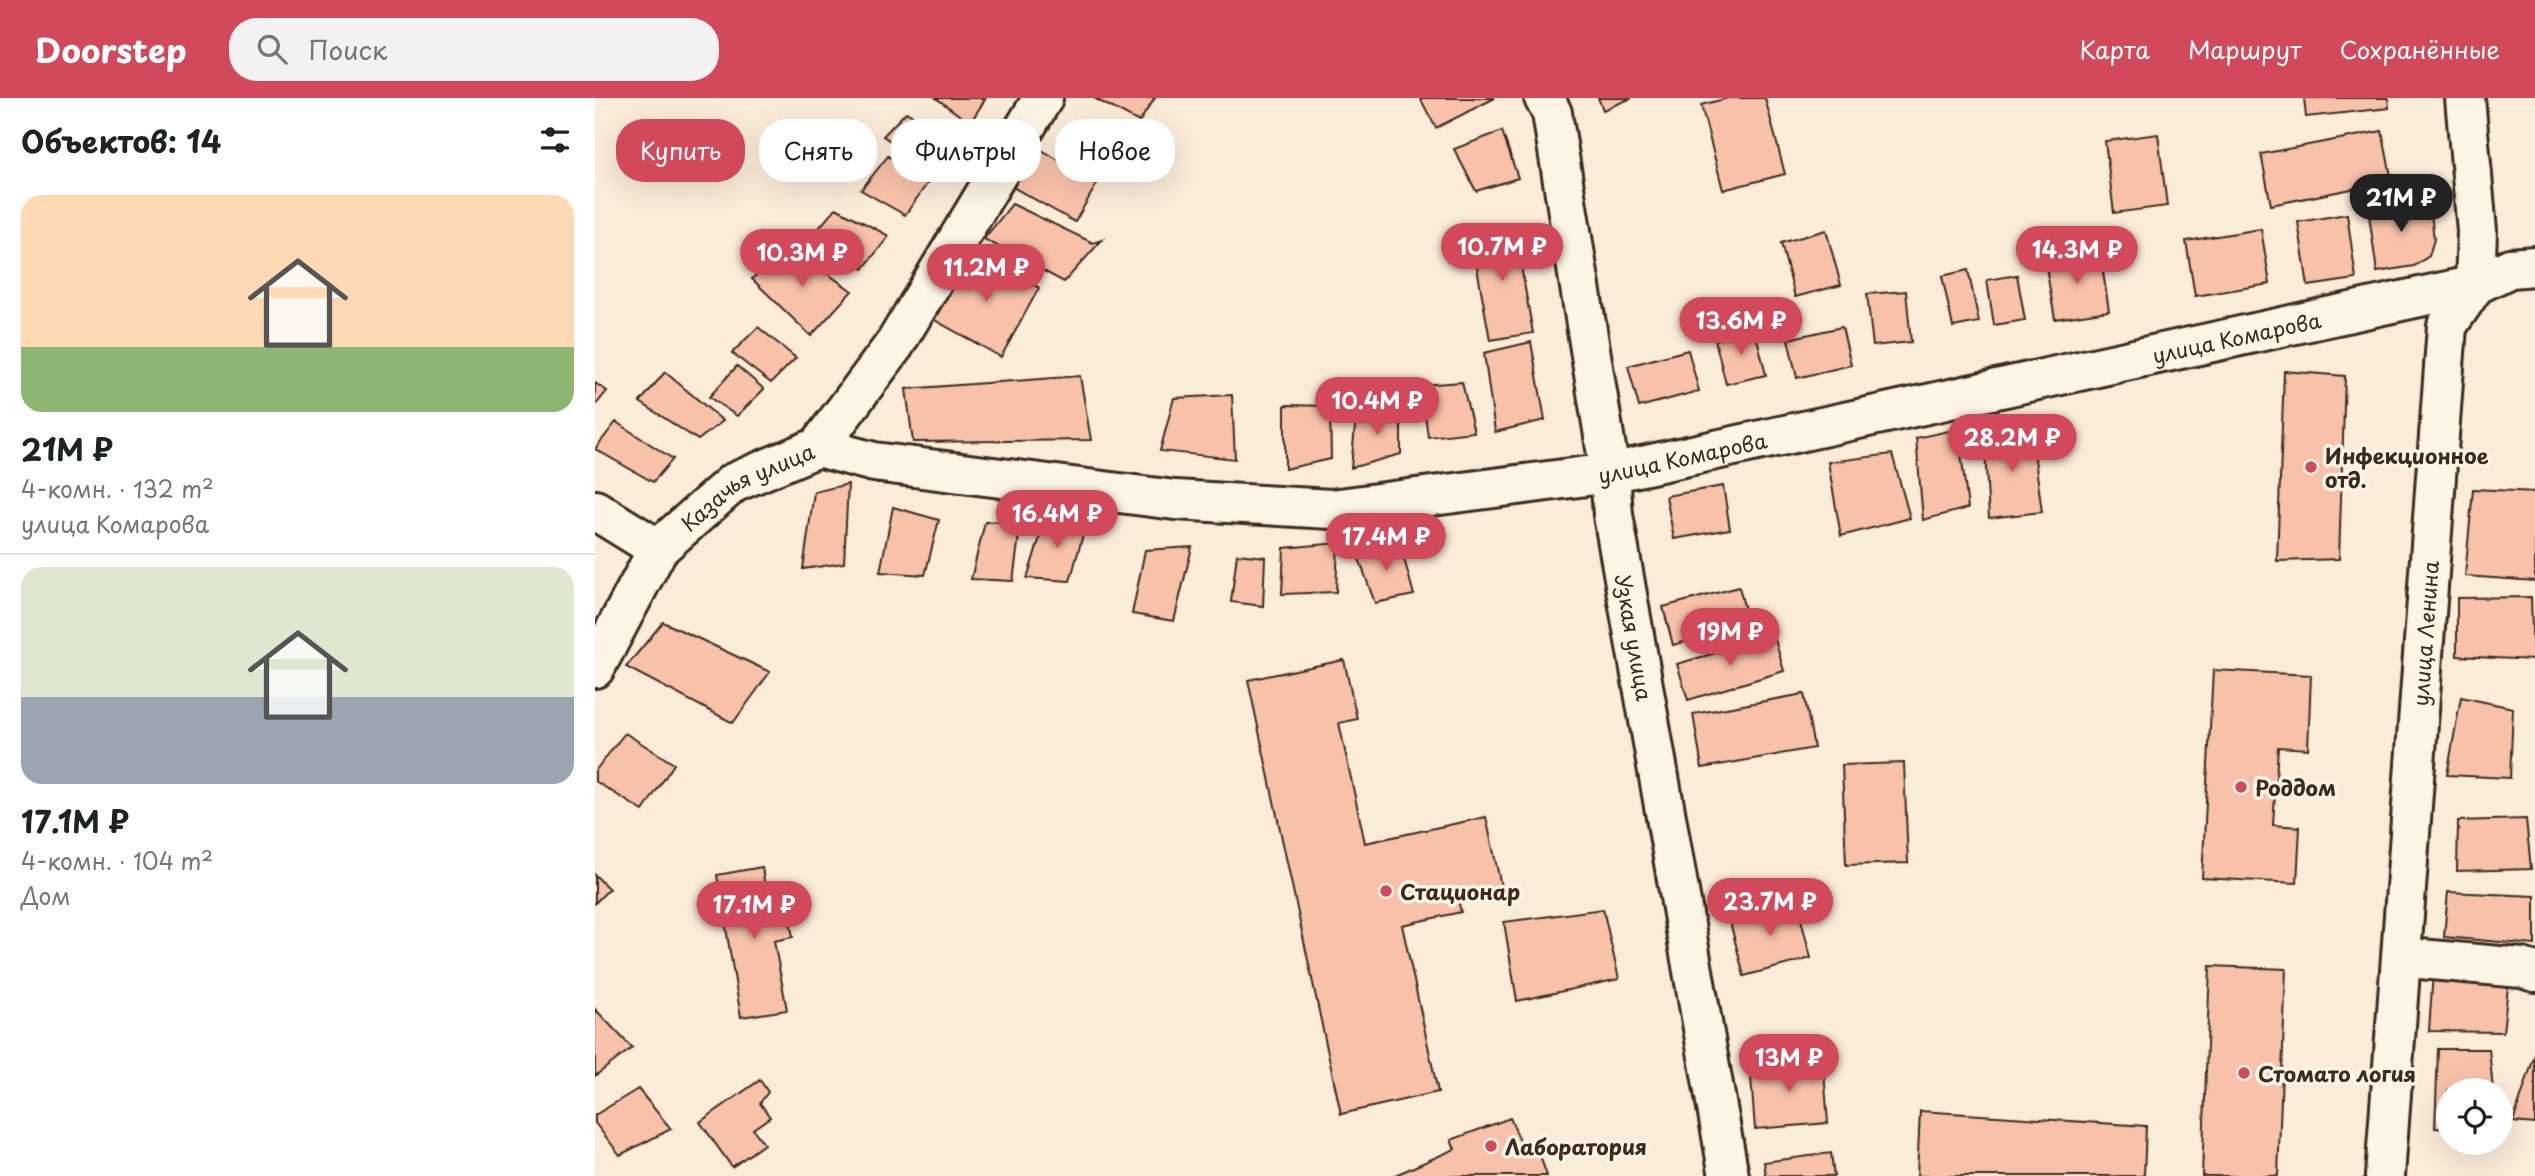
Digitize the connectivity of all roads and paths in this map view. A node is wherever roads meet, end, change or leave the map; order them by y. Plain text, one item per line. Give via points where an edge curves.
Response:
1 (1043, 98) edge
2 (1544, 98) edge
3 (2465, 98) edge
4 (2535, 266) edge
5 (2475, 285) junction
6 (818, 447) junction
7 (1610, 472) junction
8 (595, 510) edge
9 (658, 549) junction
10 (595, 668) edge
11 (2402, 960) junction
12 (2535, 972) edge
13 (1729, 1176) edge
14 (2385, 1176) edge

1 - 6 street, Казачья улица via 895,344
2 - 7 street, Узкая улица via 1552,113
3 - 5 street via 2477,231
4 - 5 street, улица Комарова via 2510,268
5 - 7 street, улица Комарова
5 - 11 street, улица Ленина via 2447,326
6 - 7 street, улица Комарова via 874,462 1175,500 1331,509
6 - 9 street, Казачья улица via 733,483
7 - 13 street, Узкая улица via 1613,515
8 - 9 street
9 - 10 street, Казачья улица
11 - 12 street
11 - 14 street, улица Ленина

